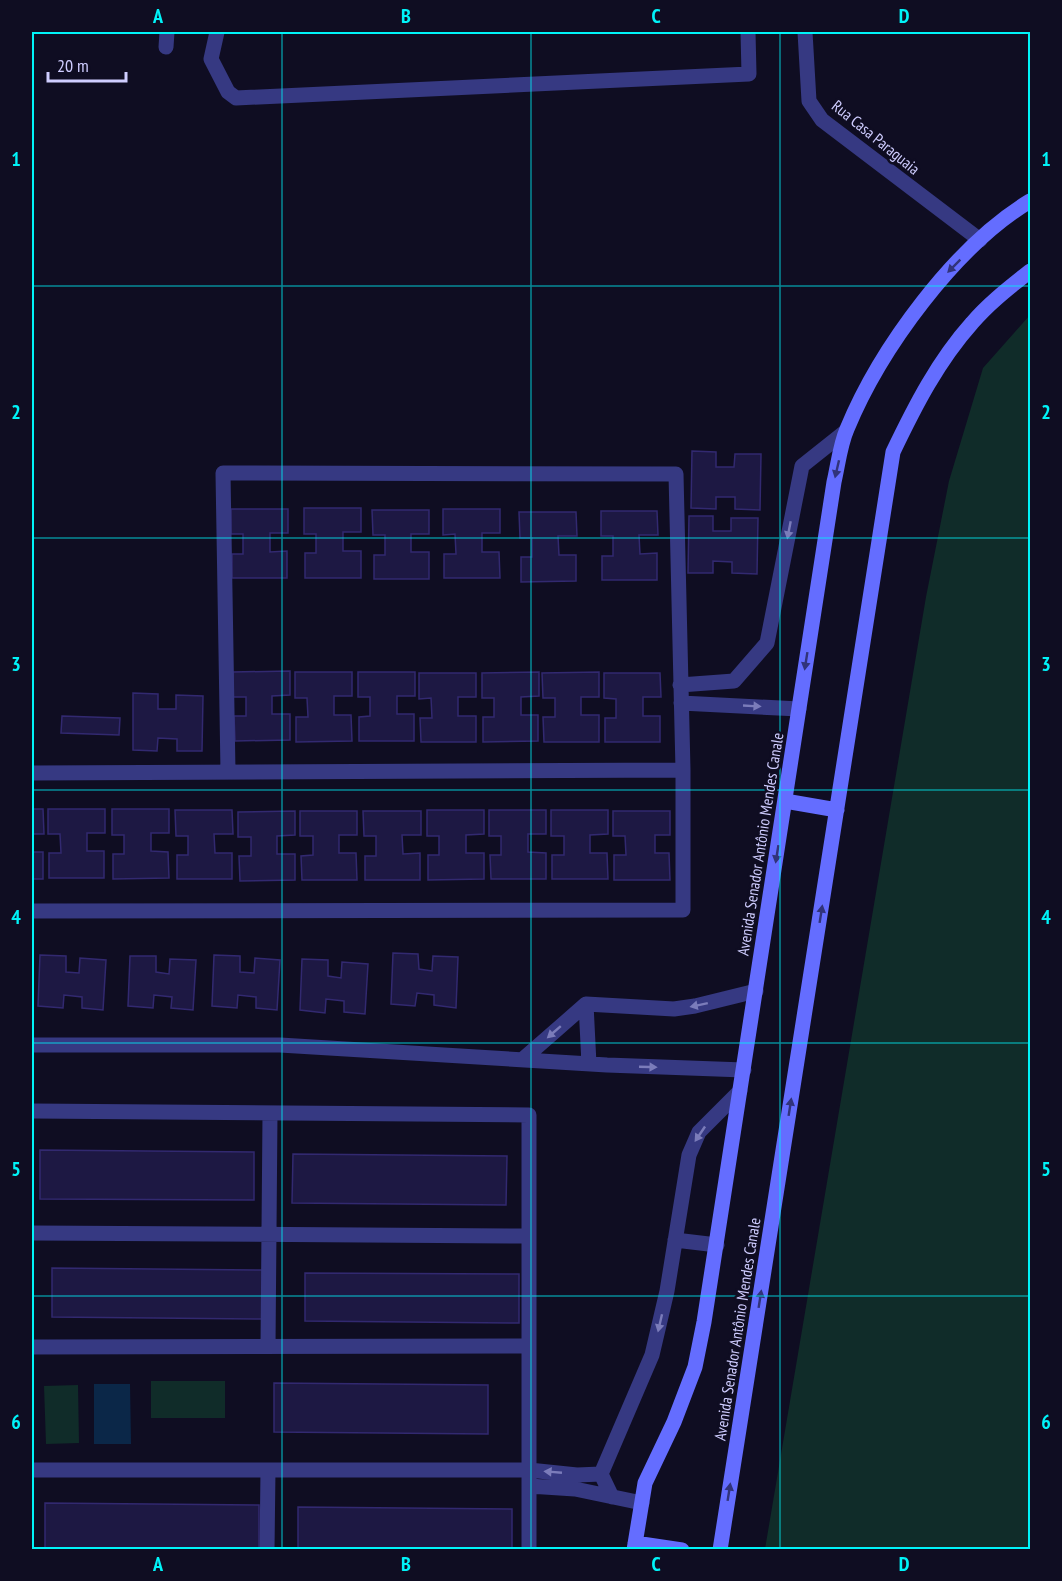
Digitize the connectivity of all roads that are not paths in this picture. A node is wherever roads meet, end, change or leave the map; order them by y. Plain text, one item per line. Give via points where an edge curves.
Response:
1 (217, 32) edge
2 (748, 32) edge
3 (805, 32) edge
4 (1030, 201) edge
5 (980, 240) junction
6 (1030, 271) edge
7 (846, 431) junction
8 (680, 685) junction
9 (681, 703) junction
10 (799, 709) junction
11 (683, 770) junction
12 (228, 772) junction
13 (32, 773) edge
14 (785, 801) junction
15 (837, 810) junction
16 (32, 911) edge
17 (756, 991) junction
18 (586, 1004) junction
19 (32, 1045) edge
20 (522, 1060) junction
21 (589, 1064) junction
22 (744, 1070) junction
23 (740, 1091) junction
24 (32, 1111) edge
25 (270, 1114) junction
26 (32, 1233) edge
27 (270, 1235) junction
28 (528, 1236) junction
29 (675, 1240) junction
30 (717, 1245) junction
31 (268, 1346) junction
32 (528, 1346) junction
33 (32, 1347) edge
34 (32, 1470) edge
35 (268, 1470) junction
36 (601, 1474) junction
37 (529, 1478) junction
38 (612, 1497) junction
39 (642, 1503) junction
40 (634, 1546) edge
41 (267, 1550) edge
42 (529, 1550) edge
43 (682, 1550) edge
44 (720, 1550) edge

1 - 2 street via 211,59 228,92 236,98 749,74
3 - 5 street, Rua Casa Paraguaia via 809,101 822,120
4 - 5 main road, Avenida Senador Antônio Mendes Canale
5 -> 7 main road, Avenida Senador Antônio Mendes Canale via 944,276 904,328 872,375
6 - 15 main road, Avenida Senador Antônio Mendes Canale via 973,322 943,360 893,452
7 -> 8 street via 802,466 767,643 734,681
7 -> 10 main road, Avenida Senador Antônio Mendes Canale via 834,482
8 - 9 street
8 - 12 street via 676,474 223,473
9 -> 10 street
9 - 11 street
10 - 14 main road, Avenida Senador Antônio Mendes Canale
11 - 12 street
11 - 16 street via 683,910
12 - 13 street
14 - 15 main road
14 -> 17 main road, Avenida Senador Antônio Mendes Canale
44 -> 15 main road, Avenida Senador Antônio Mendes Canale
17 -> 18 street via 674,1009
17 - 22 main road, Avenida Senador Antônio Mendes Canale
18 -> 20 street
18 - 21 street
19 - 20 street via 280,1045
20 - 21 street
21 -> 22 street
22 - 23 main road, Avenida Senador Antônio Mendes Canale
23 -> 29 street via 699,1132 689,1155
23 - 30 main road, Avenida Senador Antônio Mendes Canale
24 - 25 street
25 - 27 street
25 - 28 street via 529,1115
26 - 27 street
27 - 28 street
27 - 31 street
28 - 32 street
29 - 30 street
29 -> 36 street via 652,1355
30 - 39 main road, Avenida Senador Antônio Mendes Canale via 695,1367 645,1483
31 - 32 street
31 - 33 street
32 - 37 street
34 - 35 street
35 - 37 street
35 - 41 street
36 -> 37 street
36 - 38 street
37 - 38 street
37 - 42 street
38 - 39 street
39 - 40 main road, Avenida Senador Antônio Mendes Canale
40 - 43 main road

